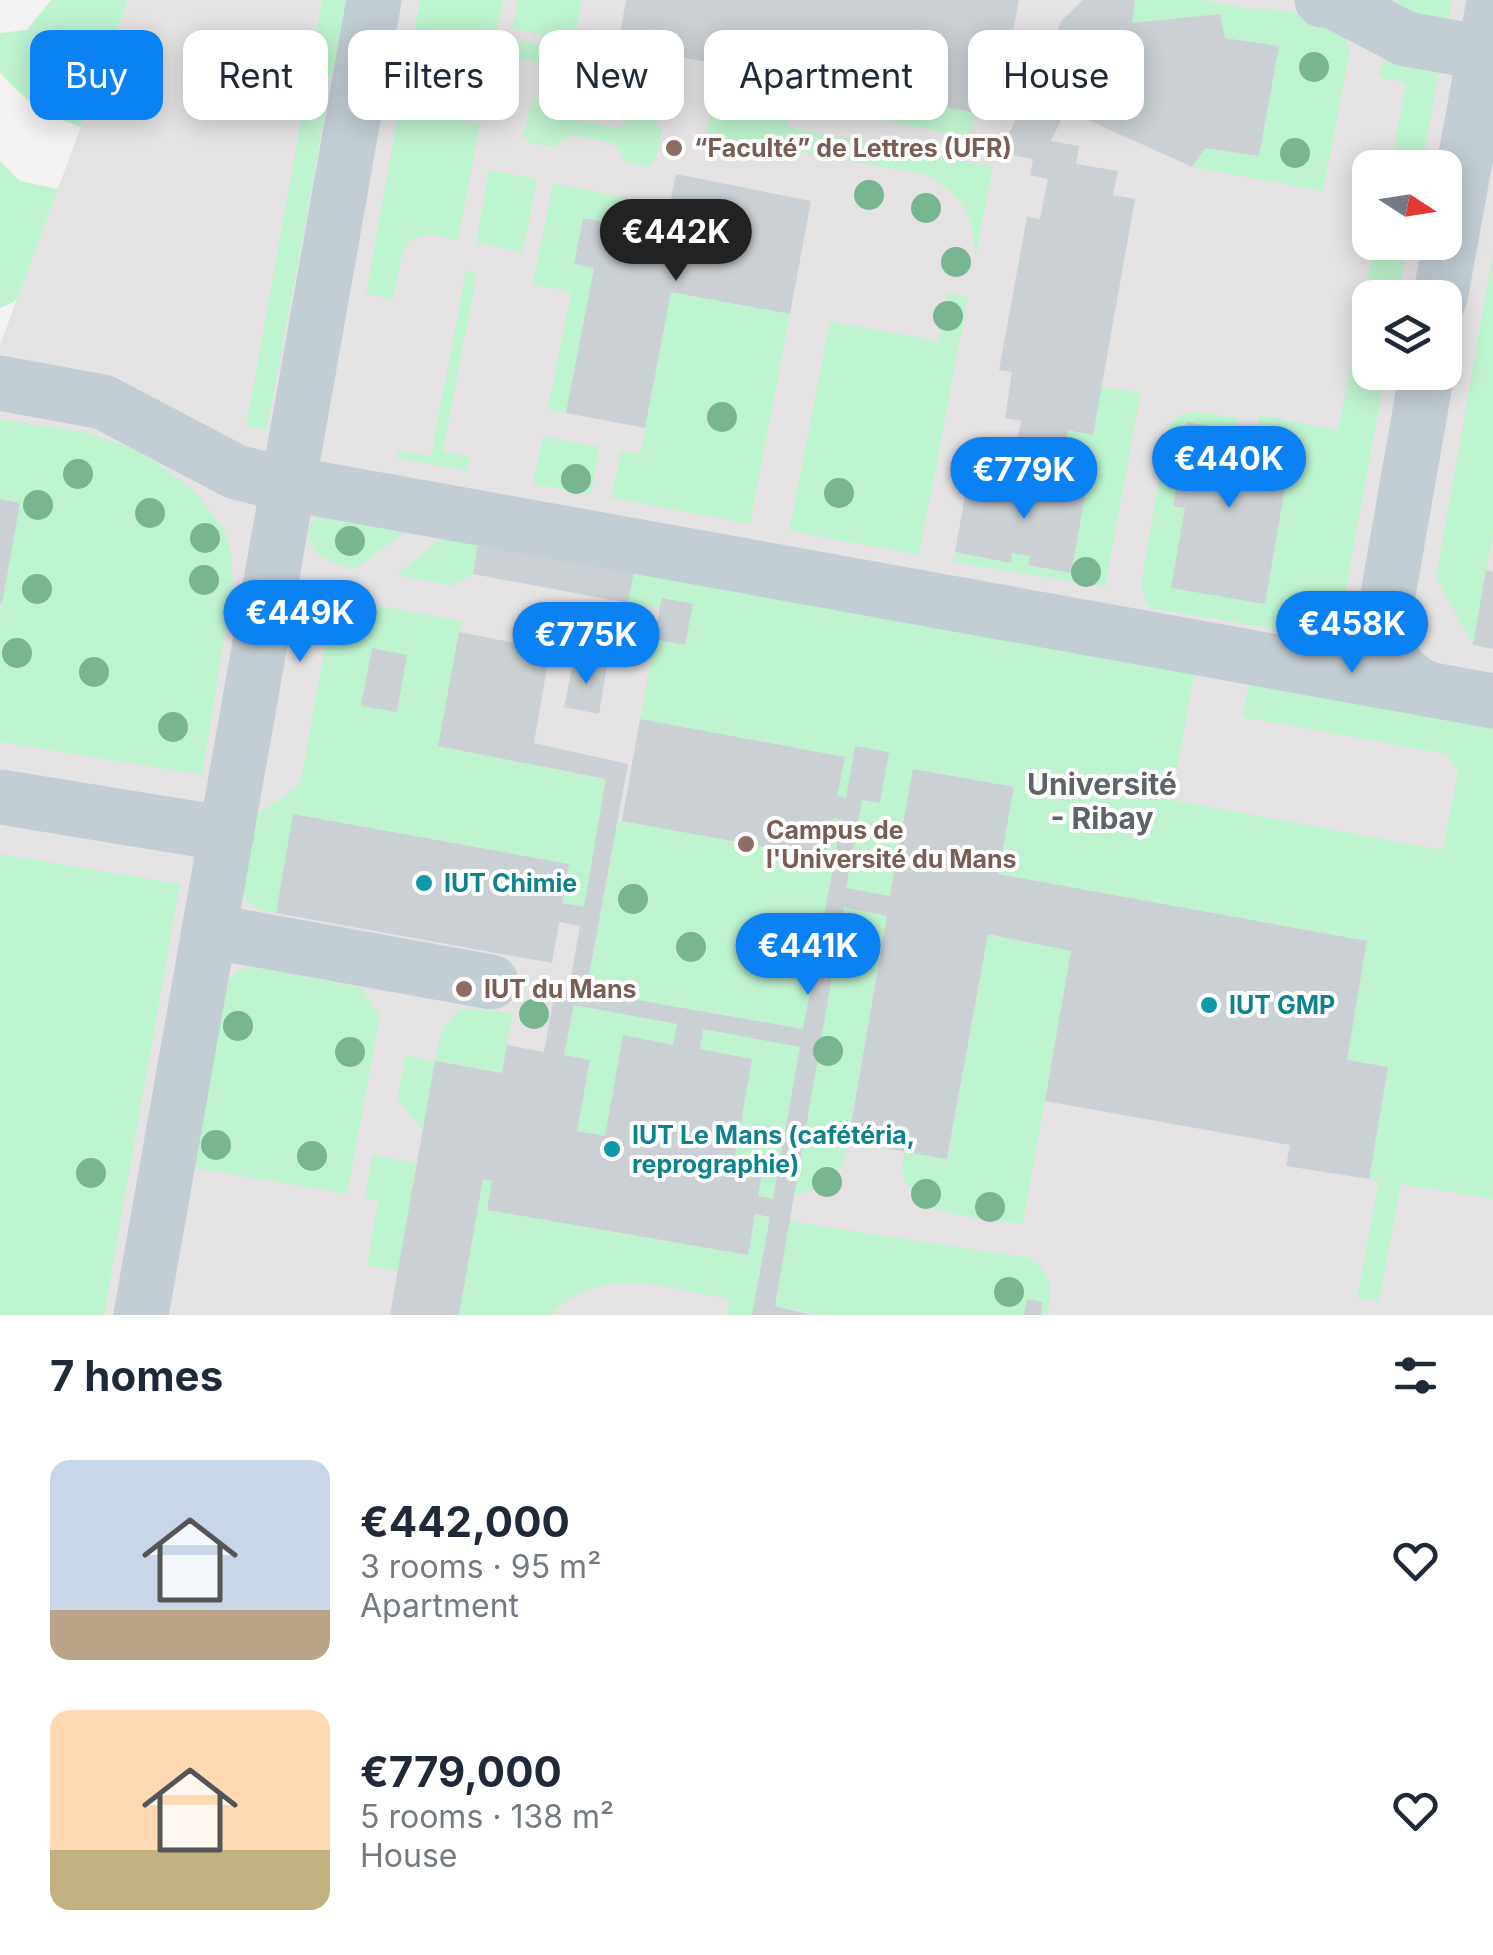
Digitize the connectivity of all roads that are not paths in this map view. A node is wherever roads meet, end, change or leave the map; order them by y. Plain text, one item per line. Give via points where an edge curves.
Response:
1 (374, 0) edge
2 (1322, 0) edge
3 (1489, 30) edge
4 (1443, 280) edge
5 (0, 383) edge
6 (1423, 390) edge
7 (276, 481) junction
8 (1427, 688) junction
9 (1493, 701) edge
10 (0, 797) edge
11 (226, 834) junction
12 (209, 931) junction
13 (490, 982) dead end
14 (142, 1315) edge

1 - 7 street
2 - 3 street via 1406,39
3 - 4 street
5 - 7 street via 103,402 236,472
6 - 8 street via 1383,623 1394,666
7 - 8 street
7 - 11 street
8 - 9 street
10 - 11 street
11 - 12 street
12 - 13 street
12 - 14 street

